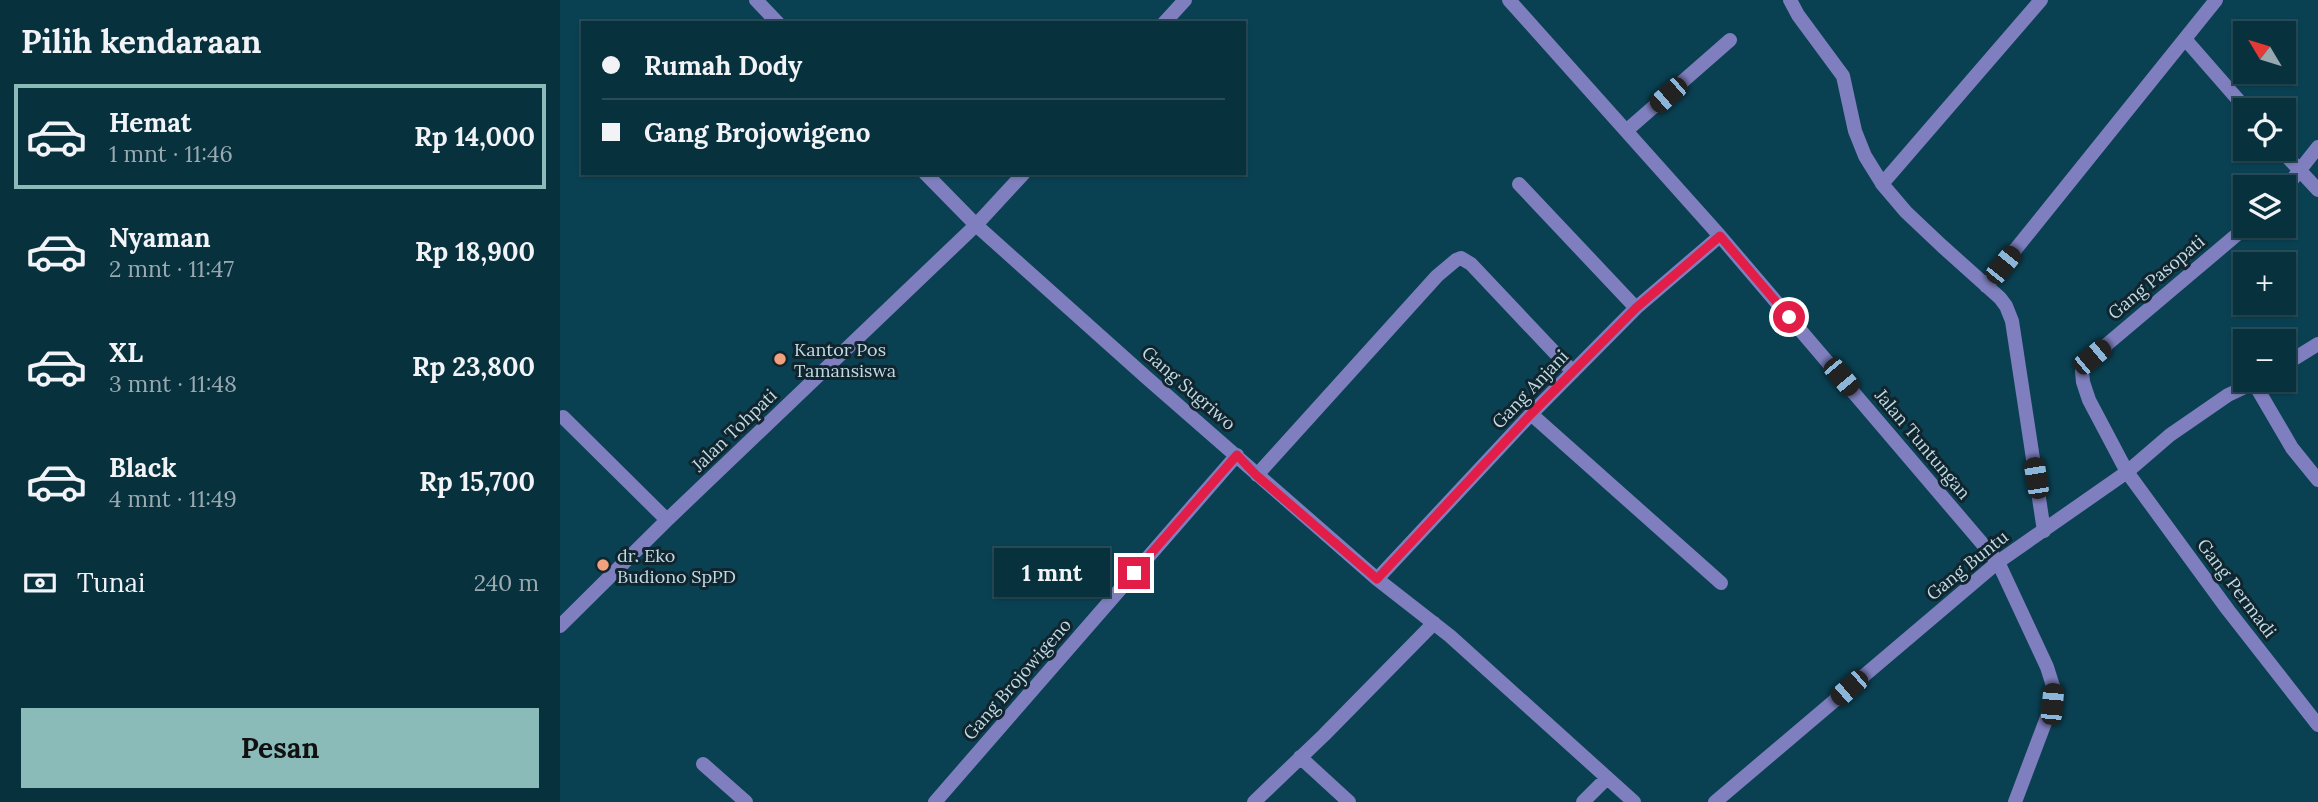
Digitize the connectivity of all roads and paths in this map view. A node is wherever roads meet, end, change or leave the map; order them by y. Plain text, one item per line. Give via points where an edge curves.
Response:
1 (756, 0) edge
2 (1185, 0) edge
3 (1509, 0) edge
4 (1790, 0) edge
5 (2041, 0) edge
6 (2216, 0) edge
7 (776, 21) edge
8 (1166, 21) edge
9 (2185, 39) junction
10 (1730, 40) dead end
11 (2237, 98) edge
12 (1626, 131) junction
13 (2318, 147) edge
14 (2290, 161) edge
15 (2299, 171) junction
16 (927, 175) edge
17 (1022, 175) edge
18 (2296, 175) edge
19 (1519, 184) dead end
20 (1882, 184) junction
21 (2318, 190) edge
22 (976, 225) junction
23 (1720, 236) junction
24 (2233, 238) edge
25 (1986, 286) junction
26 (1636, 308) junction
27 (2318, 344) edge
28 (2296, 358) edge
29 (1573, 372) junction
30 (2234, 392) edge
31 (2263, 392) edge
32 (1531, 414) junction
33 (563, 417) dead end
34 (1237, 455) junction
35 (2127, 472) junction
36 (1256, 475) junction
37 (2318, 480) edge
38 (667, 520) junction
39 (2044, 531) junction
40 (1998, 562) junction
41 (1377, 579) junction
42 (1721, 583) dead end
43 (1434, 623) junction
44 (560, 626) edge
45 (2318, 725) edge
46 (1300, 757) junction
47 (703, 764) dead end
48 (1606, 779) junction
49 (746, 802) edge
50 (935, 802) edge
51 (1254, 802) edge
52 (1349, 802) edge
53 (1583, 802) edge
54 (1634, 802) edge
55 (1715, 802) edge
56 (2015, 802) edge

1 - 7 street
2 - 8 street
3 - 12 street, Jalan Tuntungan
4 - 20 street via 1843,76 1855,131
5 - 20 street
6 - 9 street
9 - 11 street
9 - 25 street
10 - 12 street
12 - 23 street, Jalan Tuntungan
13 - 15 street
14 - 15 street
15 - 18 street
15 - 21 street
16 - 22 street, Gang Sugriwo
17 - 22 street, Jalan Tohpati
19 - 26 street
20 - 25 street
22 - 34 street, Gang Sugriwo
22 - 38 street, Jalan Tohpati
23 - 26 street, Gang Anjani
23 - 40 street, Jalan Tuntungan
24 - 35 street, Gang Pasopati via 2092,357 2082,372 2089,400
25 - 39 street via 2006,306 2011,321
26 - 29 street, Gang Anjani
27 - 28 street
29 - 32 street, Gang Anjani
29 - 36 street via 1461,258 1437,276
30 - 35 street, Gang Buntu via 2170,435
31 - 37 street via 2292,448
32 - 41 street, Gang Anjani
32 - 42 street
33 - 38 street
34 - 36 street, Gang Sugriwo
34 - 50 street, Gang Brojowigeno
35 - 39 street, Gang Buntu
35 - 45 street, Gang Permadi
36 - 41 street, Gang Sugriwo
38 - 44 street, Jalan Tohpati
39 - 40 street, Gang Buntu
40 - 55 street, Gang Buntu
40 - 56 street, Jalan Tuntungan via 2053,687 2052,704
41 - 43 street, Gang Sugriwo
43 - 46 street
43 - 48 street, Gang Sugriwo
46 - 51 street
46 - 52 street
47 - 49 street
48 - 53 street
48 - 54 street, Gang Sugriwo

